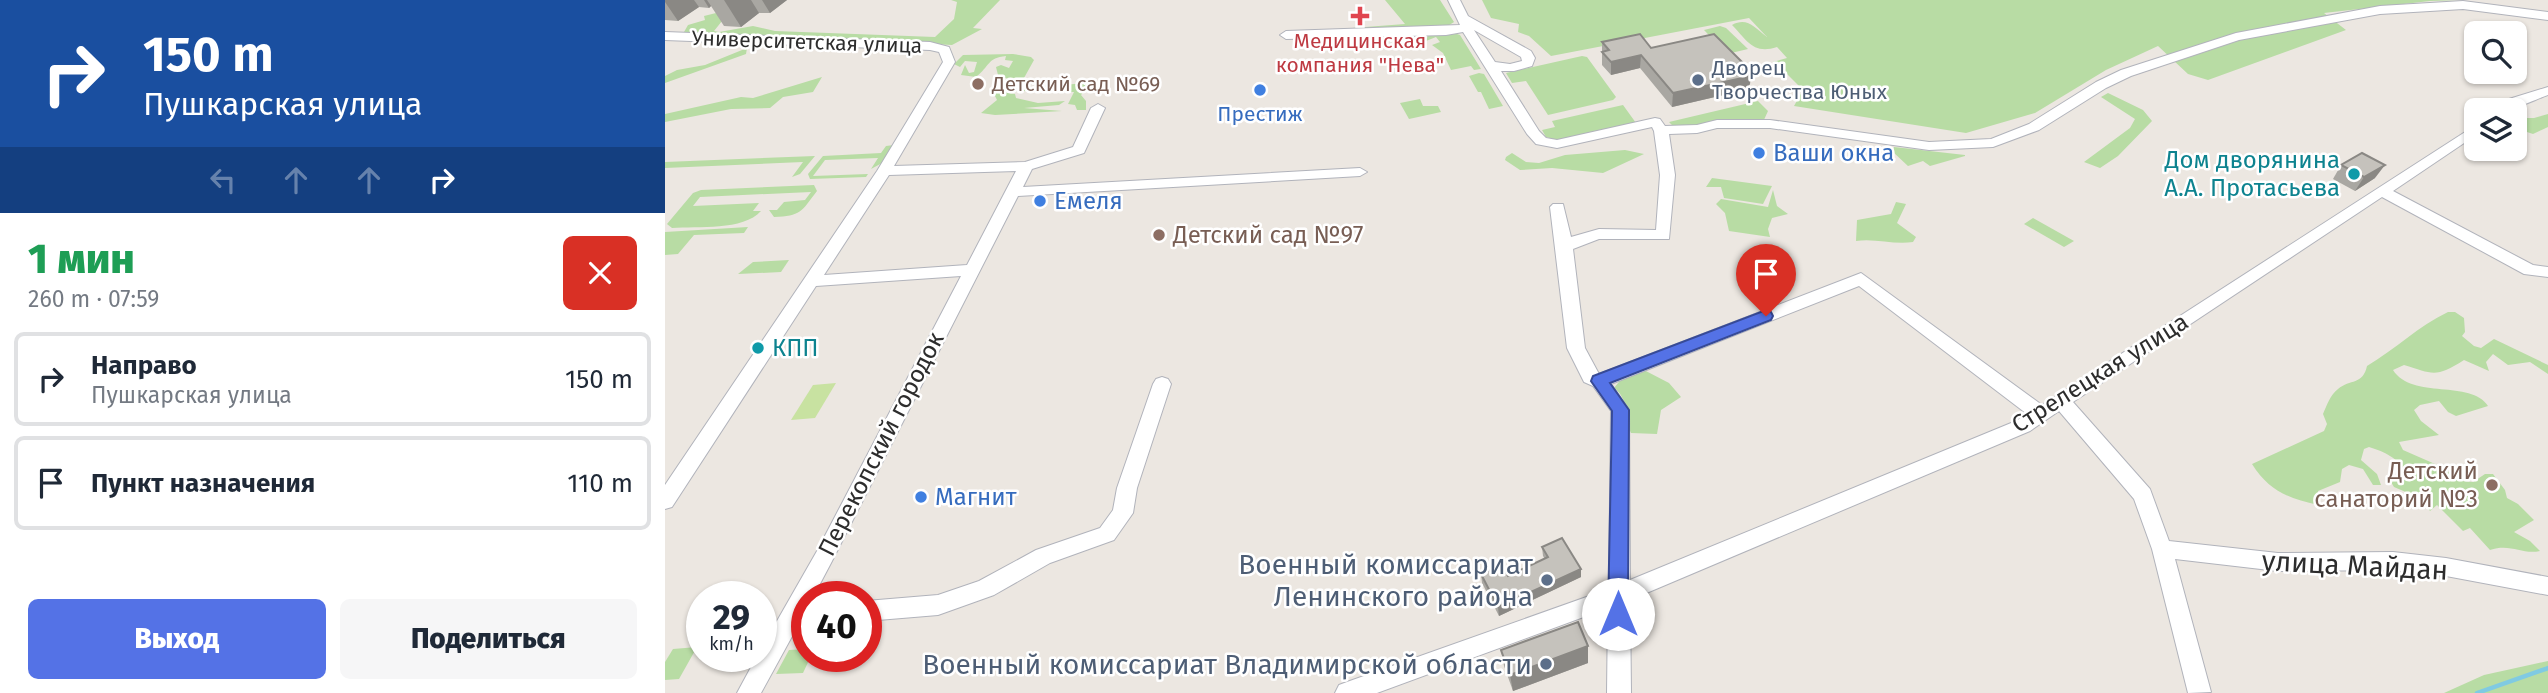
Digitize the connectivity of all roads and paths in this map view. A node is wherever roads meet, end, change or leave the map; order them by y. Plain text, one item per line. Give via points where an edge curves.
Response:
1 (1456, 4) edge
2 (2548, 16) edge
3 (2491, 19) dead end
4 (2548, 25) edge
5 (1472, 27) junction
6 (1286, 35) dead end
7 (665, 36) edge
8 (1492, 65) junction
9 (2548, 91) edge
10 (2526, 98) edge
11 (1098, 108) dead end
12 (1658, 126) junction
13 (2464, 137) edge
14 (1026, 166) junction
15 (884, 171) junction
16 (1360, 172) dead end
17 (2382, 191) junction
18 (1013, 192) junction
19 (1558, 207) dead end
20 (1565, 247) junction
21 (970, 271) junction
22 (2548, 272) edge
23 (812, 281) junction
24 (1599, 381) junction
25 (1162, 384) dead end
26 (2061, 401) junction
27 (2041, 414) junction
28 (665, 501) edge
29 (2162, 549) junction
30 (816, 581) edge
31 (2548, 586) edge
32 (1618, 595) junction
33 (882, 610) edge
34 (791, 628) edge
35 (2199, 692) edge
36 (749, 693) edge
37 (1347, 693) edge
38 (1619, 693) edge

1 - 5 street
2 - 12 street via 2463,5 2380,10 2236,37 2126,73 2034,127 1993,144 1929,146 1770,124 1717,124 1697,129
3 - 4 street
5 - 6 street
5 - 8 street
5 - 8 street via 1529,58 1518,68
7 - 15 street, Университетская улица via 901,44 930,46 947,54 949,62 940,79
8 - 12 street via 1541,141 1557,144
9 - 10 street
11 - 14 street via 1079,150
12 - 20 street via 1666,167 1663,235 1602,234 1577,238
13 - 17 street, Стрелецкая улица
14 - 15 street
14 - 18 street, Перекопский городок
15 - 23 street
16 - 18 street
17 - 22 street via 2530,270
17 - 26 street, Стрелецкая улица
18 - 21 street, Перекопский городок
19 - 20 street
20 - 24 street via 1576,348 1590,377
21 - 23 street
21 - 30 street, Перекопский городок
23 - 28 street
24 - 27 street via 1861,279
24 - 32 street via 1620,410
25 - 33 street via 1123,513 1107,534 1043,556 986,588 938,605
26 - 27 street, Стрелецкая улица
26 - 29 street via 2143,495
27 - 32 street, Стрелецкая улица via 1906,477
29 - 31 street, улица Майдан via 2278,562 2393,561
29 - 35 street
32 - 37 street, Стрелецкая улица
32 - 38 street
34 - 36 street, Перекопский городок

